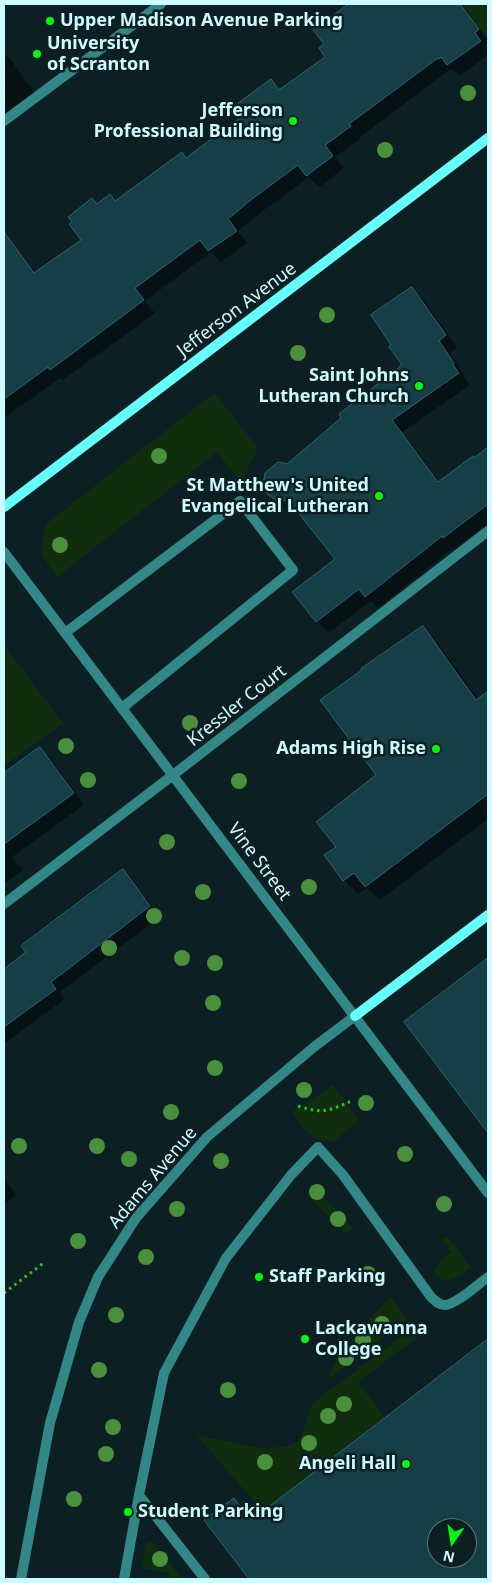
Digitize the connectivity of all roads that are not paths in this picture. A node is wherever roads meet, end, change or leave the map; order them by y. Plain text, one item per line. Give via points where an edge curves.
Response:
1 (161, 4) edge
2 (4, 121) edge
3 (488, 138) edge
4 (4, 507) edge
5 (488, 531) edge
6 (4, 552) edge
7 (66, 633) junction
8 (122, 708) junction
9 (173, 776) junction
10 (4, 904) edge
11 (488, 915) edge
12 (355, 1016) junction
13 (488, 1192) edge
14 (488, 1277) edge
15 (139, 1495) junction
16 (21, 1579) edge
17 (124, 1579) edge
18 (205, 1579) edge

1 - 2 street
3 - 4 main road, Jefferson Avenue
5 - 9 street, Kressler Court
6 - 7 street, Vine Street
7 - 8 street, Vine Street
7 - 8 street via 240,501 293,570
8 - 9 street, Vine Street
9 - 10 street, Kressler Court
9 - 12 street, Vine Street
11 - 12 main road, Adams Avenue
12 - 13 street, Vine Street
12 - 16 street, Adams Avenue via 207,1138 136,1218 98,1277 79,1322 50,1423
14 - 15 street via 453,1302 437,1303 343,1175 318,1147 226,1258 164,1372
15 - 17 street
15 - 18 street

